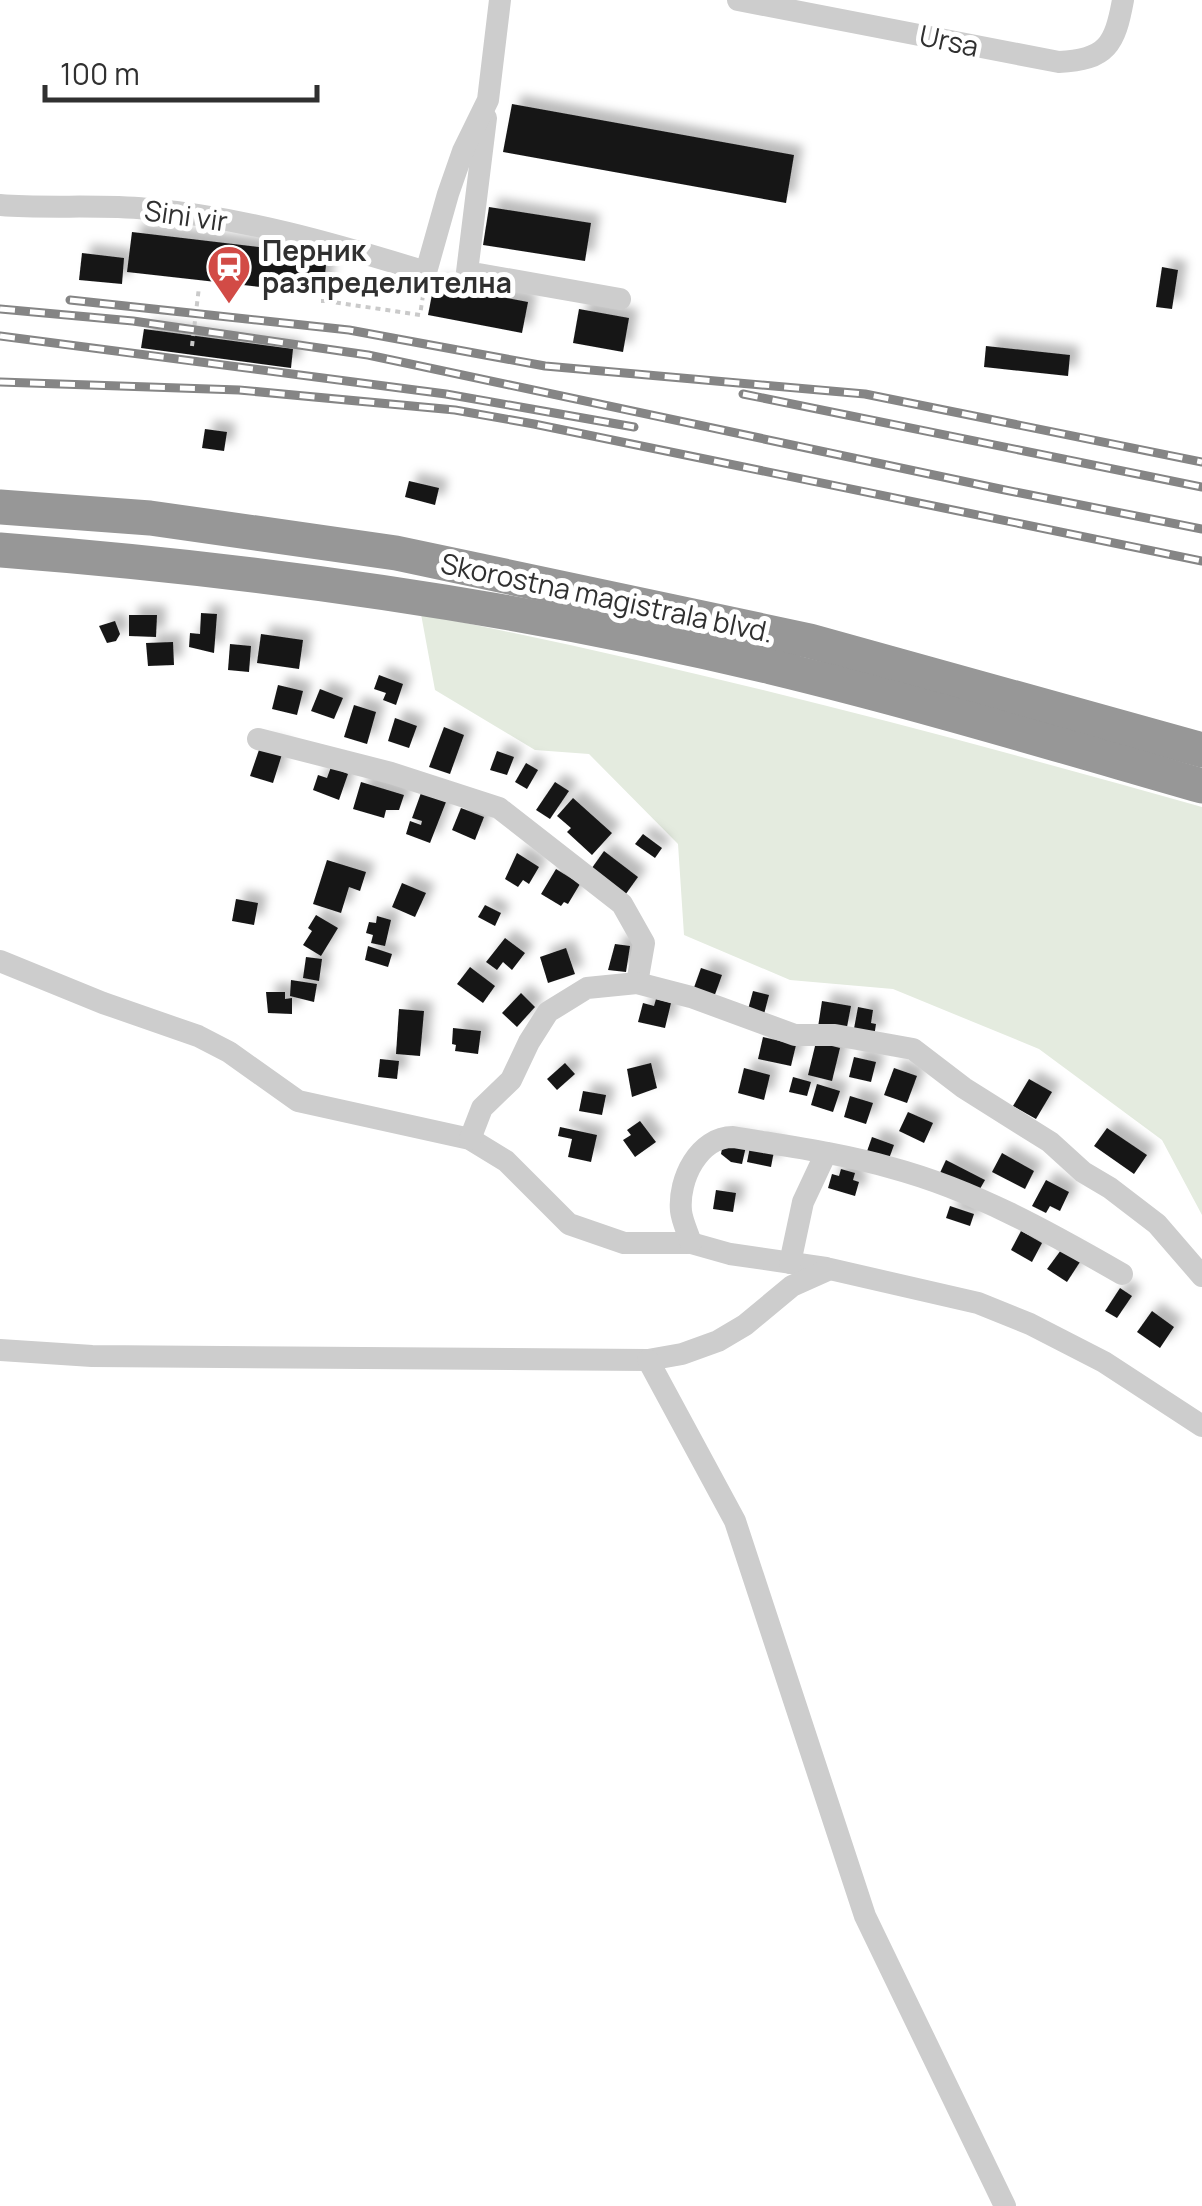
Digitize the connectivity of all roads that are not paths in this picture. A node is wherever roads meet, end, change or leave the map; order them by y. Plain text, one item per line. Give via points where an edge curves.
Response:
1 (500, 0) edge
2 (738, 0) edge
3 (1122, 3) edge
4 (488, 100) junction
5 (0, 205) edge
6 (620, 299) dead end
7 (0, 508) edge
8 (0, 550) edge
9 (258, 739) dead end
10 (1202, 750) edge
11 (1202, 786) edge
12 (0, 961) edge
13 (638, 983) junction
14 (470, 1139) junction
15 (826, 1153) junction
16 (690, 1243) junction
17 (790, 1263) junction
18 (830, 1269) junction
19 (1122, 1274) dead end
20 (1202, 1276) edge
21 (0, 1350) edge
22 (648, 1360) junction
23 (1202, 1426) edge
24 (1005, 2206) edge

1 - 4 street
2 - 3 street, Ursa via 1059,62 1096,56 1109,46
4 - 5 street, Sini vir via 448,194 425,281 339,246 203,215
4 - 6 street via 467,272
7 - 10 highway, Skorostna magistrala blvd. via 150,518 396,553 810,641
8 - 11 highway, Skorostna magistrala blvd. via 176,564 525,615 770,667
9 - 13 street via 499,808 622,904 644,943
12 - 14 street via 198,1036 298,1100
13 - 14 street via 587,988 548,1012 511,1080 482,1108
13 - 20 street via 795,1035 913,1049 1157,1224
14 - 16 street via 506,1161 569,1224 624,1242
15 - 16 street via 733,1137 710,1143 683,1186 681,1211
15 - 17 street via 803,1202
15 - 19 street via 956,1190 1035,1224
16 - 17 street
17 - 18 street
18 - 22 street via 792,1286 718,1341
18 - 23 street via 978,1303 1030,1324 1104,1362
21 - 22 street
22 - 24 street via 734,1521 864,1916

